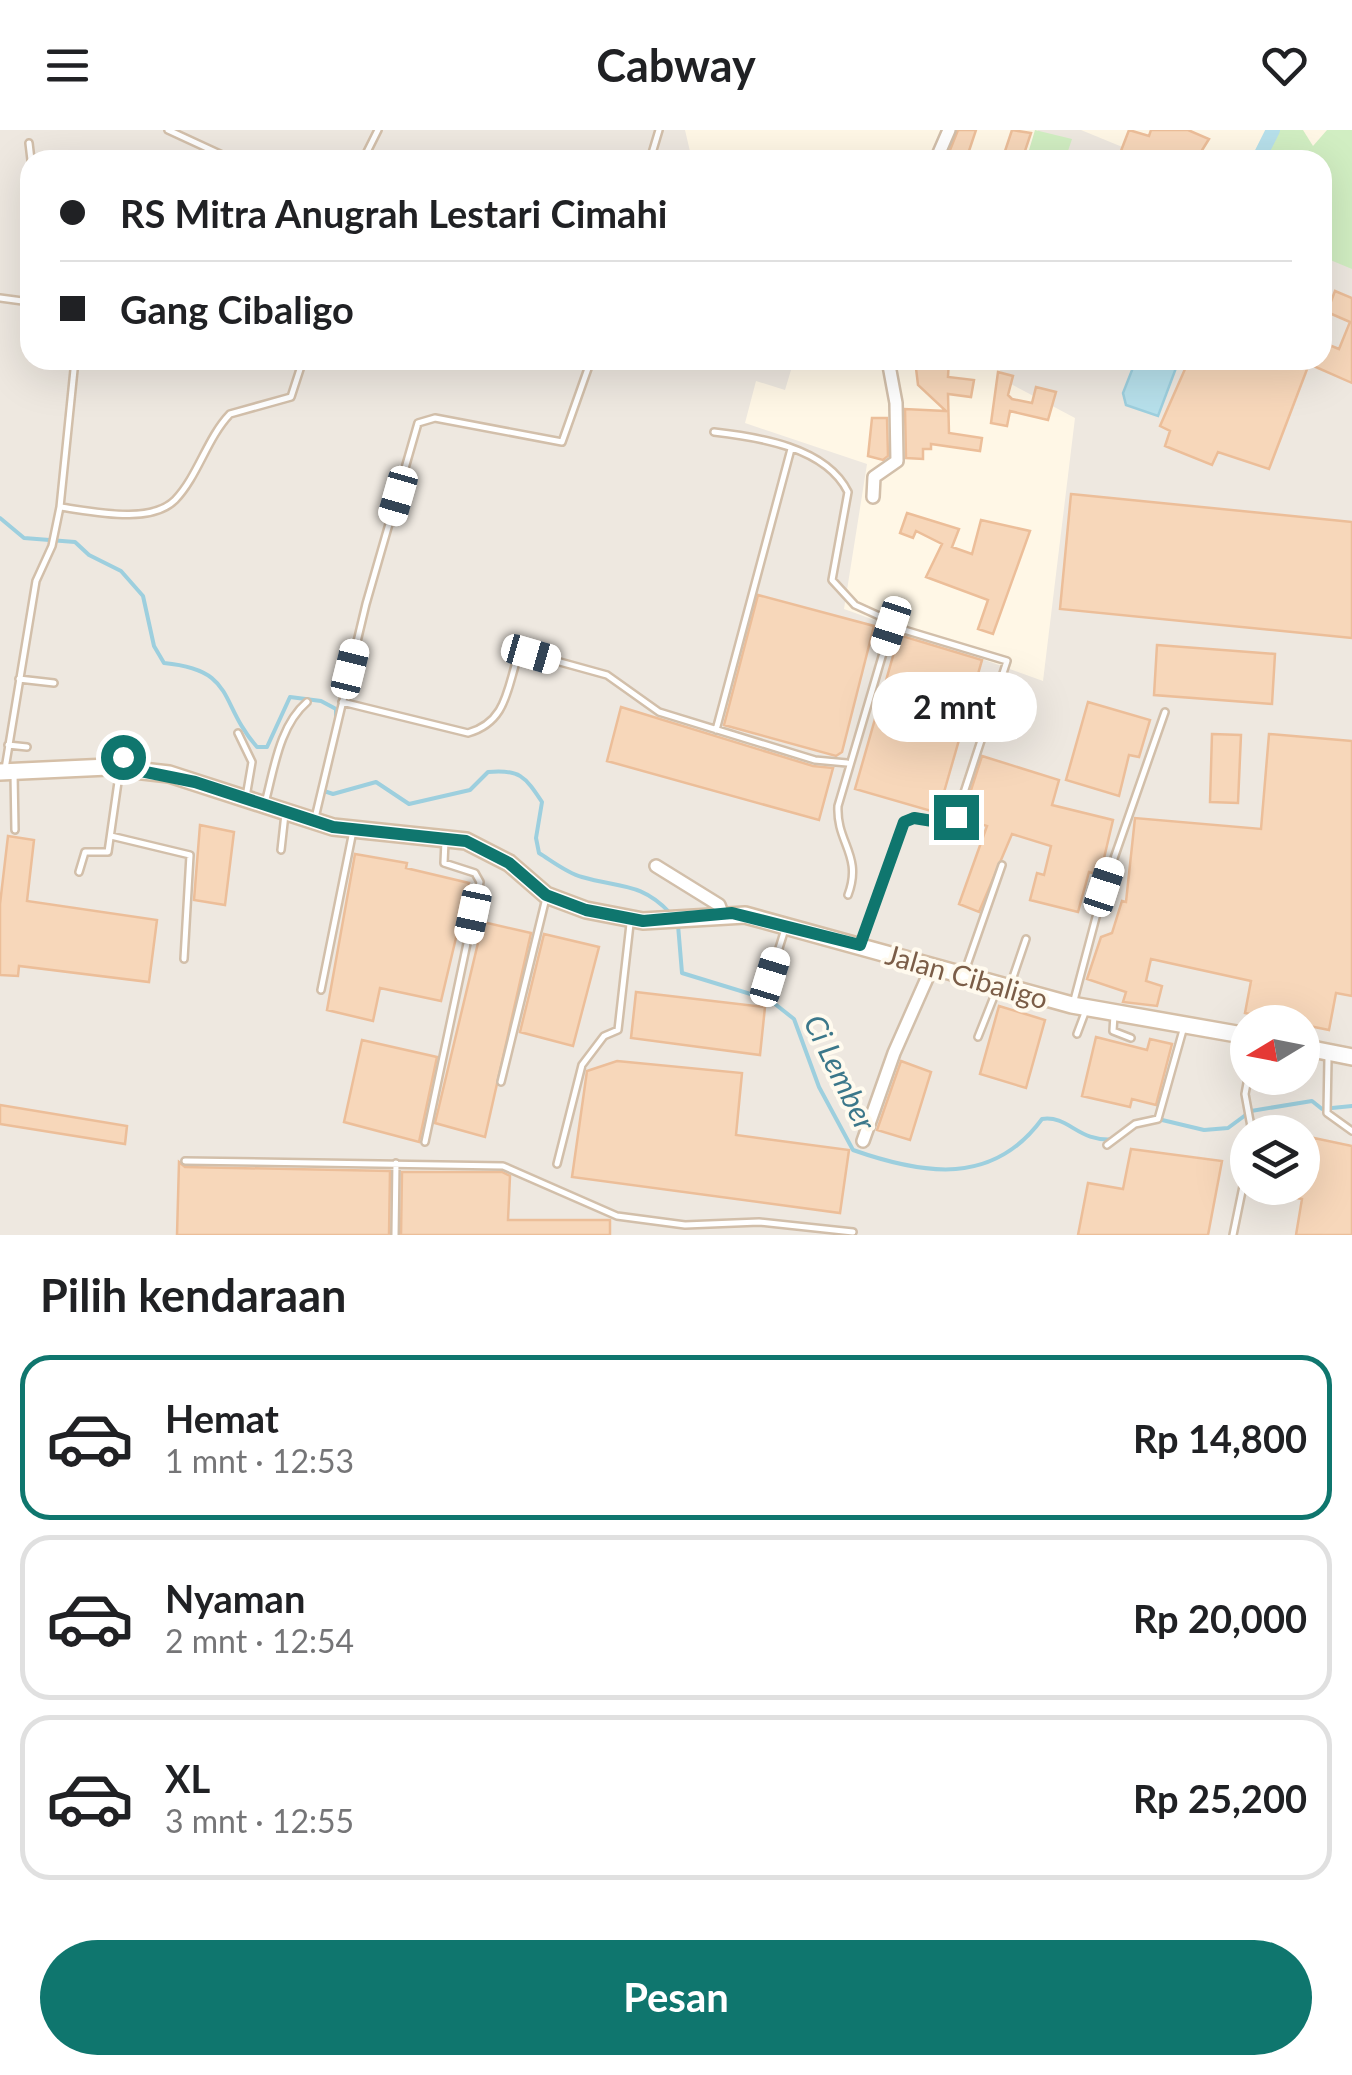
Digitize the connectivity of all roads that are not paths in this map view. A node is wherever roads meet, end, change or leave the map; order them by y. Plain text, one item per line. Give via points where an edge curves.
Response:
1 (168, 130) edge
2 (29, 143) dead end
3 (30, 150) edge
4 (211, 150) edge
5 (74, 370) edge
6 (300, 370) edge
7 (587, 370) edge
8 (890, 370) edge
9 (714, 432) dead end
10 (790, 449) junction
11 (872, 496) dead end
12 (60, 507) junction
13 (891, 626) junction
14 (19, 679) junction
15 (54, 683) dead end
16 (308, 702) dead end
17 (342, 702) junction
18 (1165, 712) dead end
19 (716, 730) junction
20 (238, 733) dead end
21 (124, 740) dead end
22 (8, 745) junction
23 (27, 748) dead end
24 (847, 763) junction
25 (121, 767) junction
26 (6, 771) edge
27 (245, 800) junction
28 (264, 806) junction
29 (285, 814) junction
30 (314, 822) junction
31 (15, 830) dead end
32 (353, 831) junction
33 (111, 836) junction
34 (446, 838) junction
35 (281, 850) dead end
36 (656, 866) dead end
37 (1002, 866) dead end
38 (79, 872) dead end
39 (546, 895) junction
40 (848, 895) dead end
41 (722, 913) junction
42 (630, 919) junction
43 (786, 926) junction
44 (1026, 939) dead end
45 (860, 945) junction
46 (184, 959) dead end
47 (932, 967) junction
48 (770, 977) dead end
49 (962, 977) junction
50 (1004, 987) junction
51 (321, 990) dead end
52 (1080, 1006) junction
53 (1114, 1012) junction
54 (1184, 1026) junction
55 (1230, 1033) edge
56 (1076, 1034) dead end
57 (978, 1037) dead end
58 (1131, 1038) dead end
59 (1320, 1050) edge
60 (1328, 1052) junction
61 (1352, 1058) edge
62 (501, 1082) dead end
63 (1352, 1130) edge
64 (863, 1141) dead end
65 (425, 1142) dead end
66 (1107, 1145) dead end
67 (186, 1161) dead end
68 (396, 1162) junction
69 (557, 1164) dead end
70 (1239, 1205) edge
71 (853, 1232) dead end
72 (395, 1235) edge
73 (1233, 1235) edge

1 - 4 lane
2 - 3 lane
5 - 12 lane
6 - 12 lane via 291,397 230,414 175,500 160,510
7 - 17 lane via 562,442 435,418 418,423
8 - 11 street via 898,460 874,477
9 - 10 lane
10 - 13 lane via 812,456 842,480 848,492 832,580 855,605
10 - 19 lane
12 - 14 lane via 36,581
13 - 24 lane
13 - 45 lane via 1006,662 956,817 951,824 904,822
14 - 15 lane
14 - 22 lane
16 - 28 lane via 282,740
17 - 19 lane via 458,731 481,730 506,704 522,653 607,676 648,707
17 - 30 lane
18 - 52 lane via 1104,887
19 - 24 lane
20 - 27 lane via 252,762
21 - 25 lane
22 - 23 lane
22 - 26 lane
24 - 40 lane via 838,820 856,874
25 - 26 main road, Jalan Cibaligo
25 - 27 main road, Jalan Cibaligo via 169,774
25 - 33 lane
26 - 31 lane
27 - 28 main road, Jalan Cibaligo
28 - 29 main road, Jalan Cibaligo
29 - 30 main road, Jalan Cibaligo
29 - 35 lane
30 - 32 main road, Jalan Cibaligo
32 - 34 main road, Jalan Cibaligo
32 - 51 lane
33 - 38 lane via 108,852 83,854
33 - 46 lane via 190,855
34 - 39 main road, Jalan Cibaligo via 492,852
34 - 65 lane via 444,863 475,873 480,882
36 - 41 street via 719,904
37 - 49 lane
39 - 42 main road, Jalan Cibaligo
39 - 62 lane
41 - 42 main road, Jalan Cibaligo
41 - 43 main road, Jalan Cibaligo
42 - 69 lane via 618,1030 604,1036 582,1066
43 - 45 main road, Jalan Cibaligo
43 - 48 lane
44 - 50 lane
45 - 47 main road, Jalan Cibaligo
47 - 49 main road, Jalan Cibaligo
47 - 64 street
49 - 50 main road, Jalan Cibaligo
50 - 52 main road, Jalan Cibaligo
50 - 57 lane
52 - 53 main road, Jalan Cibaligo
52 - 56 lane
53 - 54 main road, Jalan Cibaligo
53 - 58 lane via 1112,1030
54 - 55 main road, Jalan Cibaligo
54 - 66 lane via 1158,1118 1135,1124
59 - 60 main road
60 - 61 main road
60 - 63 lane via 1327,1113
67 - 68 lane
68 - 71 lane via 503,1166 617,1216
68 - 72 lane
70 - 73 lane

